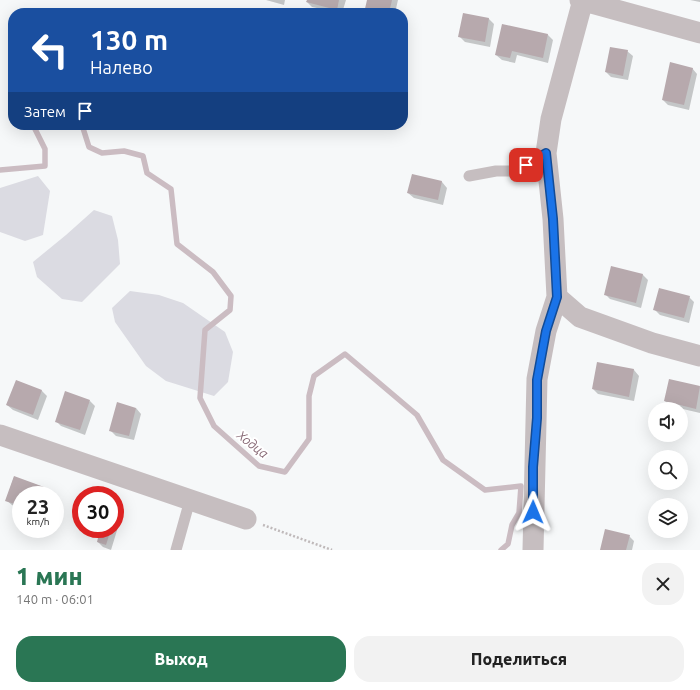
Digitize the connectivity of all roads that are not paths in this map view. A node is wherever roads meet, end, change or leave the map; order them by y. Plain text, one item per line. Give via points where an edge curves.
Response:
1 (582, 0) edge
2 (700, 33) edge
3 (546, 153) junction
4 (469, 176) dead end
5 (557, 297) junction
6 (700, 356) edge
7 (1, 441) edge
8 (190, 500) junction
9 (246, 519) road end
10 (176, 550) edge
11 (533, 550) edge

1 - 2 street
1 - 3 street via 551,119
3 - 4 lane via 516,171 496,171
3 - 5 street
5 - 6 street via 580,317 652,343
5 - 11 street via 546,331 537,380
7 - 8 street
8 - 9 street
8 - 10 lane

